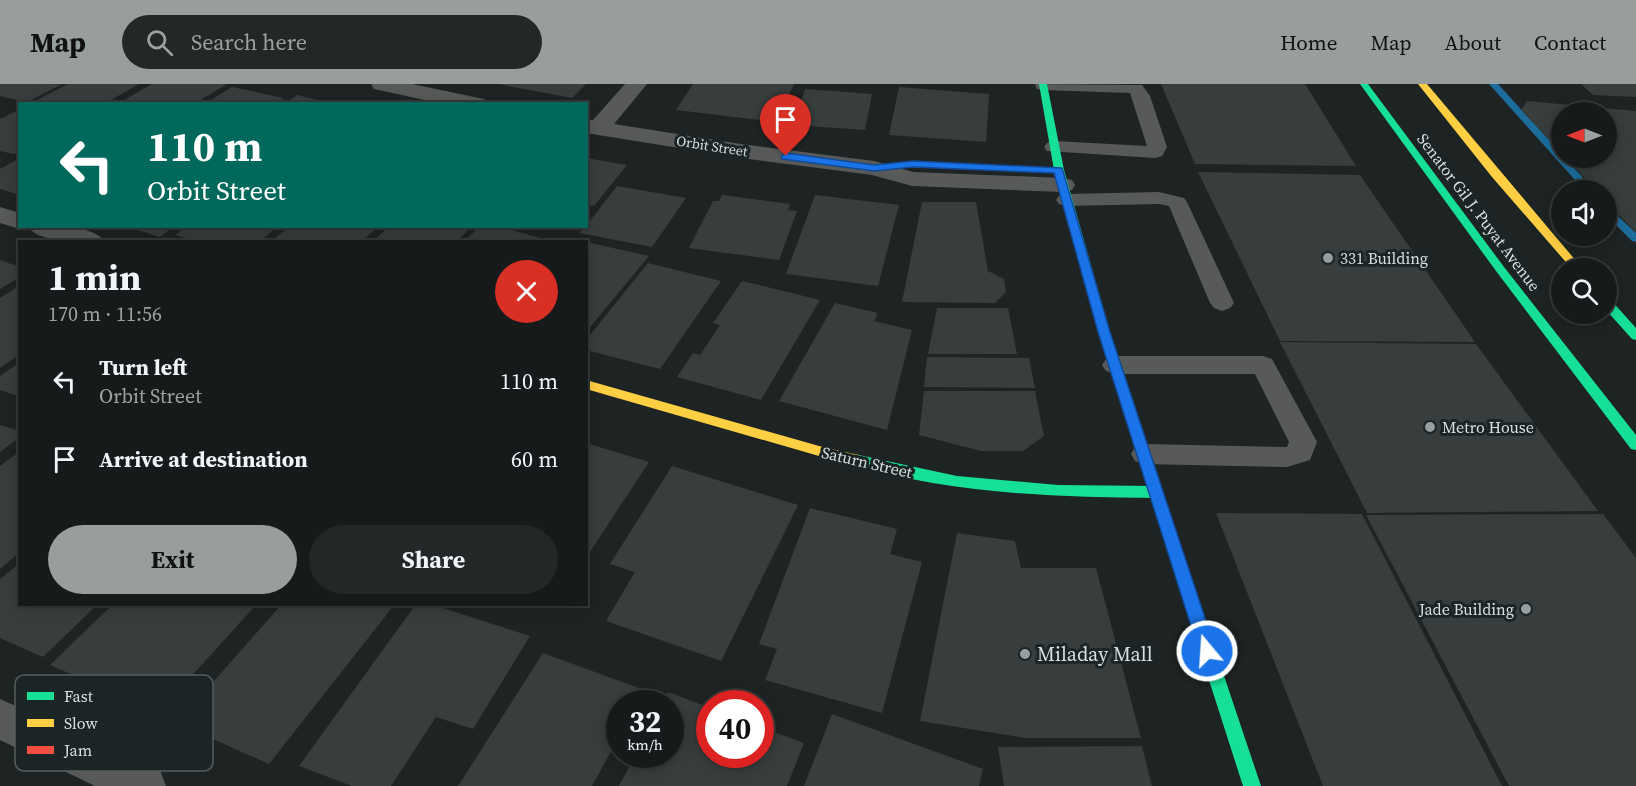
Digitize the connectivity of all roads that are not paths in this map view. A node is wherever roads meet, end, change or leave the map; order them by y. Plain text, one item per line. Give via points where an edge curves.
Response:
1 (382, 84) edge
2 (636, 84) edge
3 (1364, 84) edge
4 (1422, 84) edge
5 (1043, 85) edge
6 (467, 102) edge
7 (592, 128) edge
8 (1061, 176) junction
9 (0, 215) edge
10 (18, 220) edge
11 (46, 228) edge
12 (86, 240) edge
13 (1568, 258) edge
14 (1222, 303) dead end
15 (1617, 314) edge
16 (1636, 336) edge
17 (1114, 366) junction
18 (588, 385) edge
19 (1636, 445) edge
20 (1145, 454) junction
21 (1156, 492) junction
22 (0, 719) edge
23 (15, 726) edge
24 (112, 771) edge
25 (144, 786) edge
26 (1252, 786) edge

1 - 6 street
2 - 7 street
3 - 19 street, Senator Gil J. Puyat Avenue
4 - 13 street, Senator Gil J. Puyat Avenue
5 - 8 street
5 - 8 lane via 1136,89 1142,96 1157,147 1155,152
7 - 8 street, Orbit Street via 874,168 912,179
8 - 14 lane via 1177,202
8 - 17 street
9 - 10 street
11 - 12 street
15 - 16 street
17 - 20 street
17 - 20 lane via 1263,364 1303,442 1300,453 1287,457
18 - 21 street, Saturn Street via 819,450 957,482 1058,491
20 - 21 street
21 - 26 street
22 - 23 street
24 - 25 street

